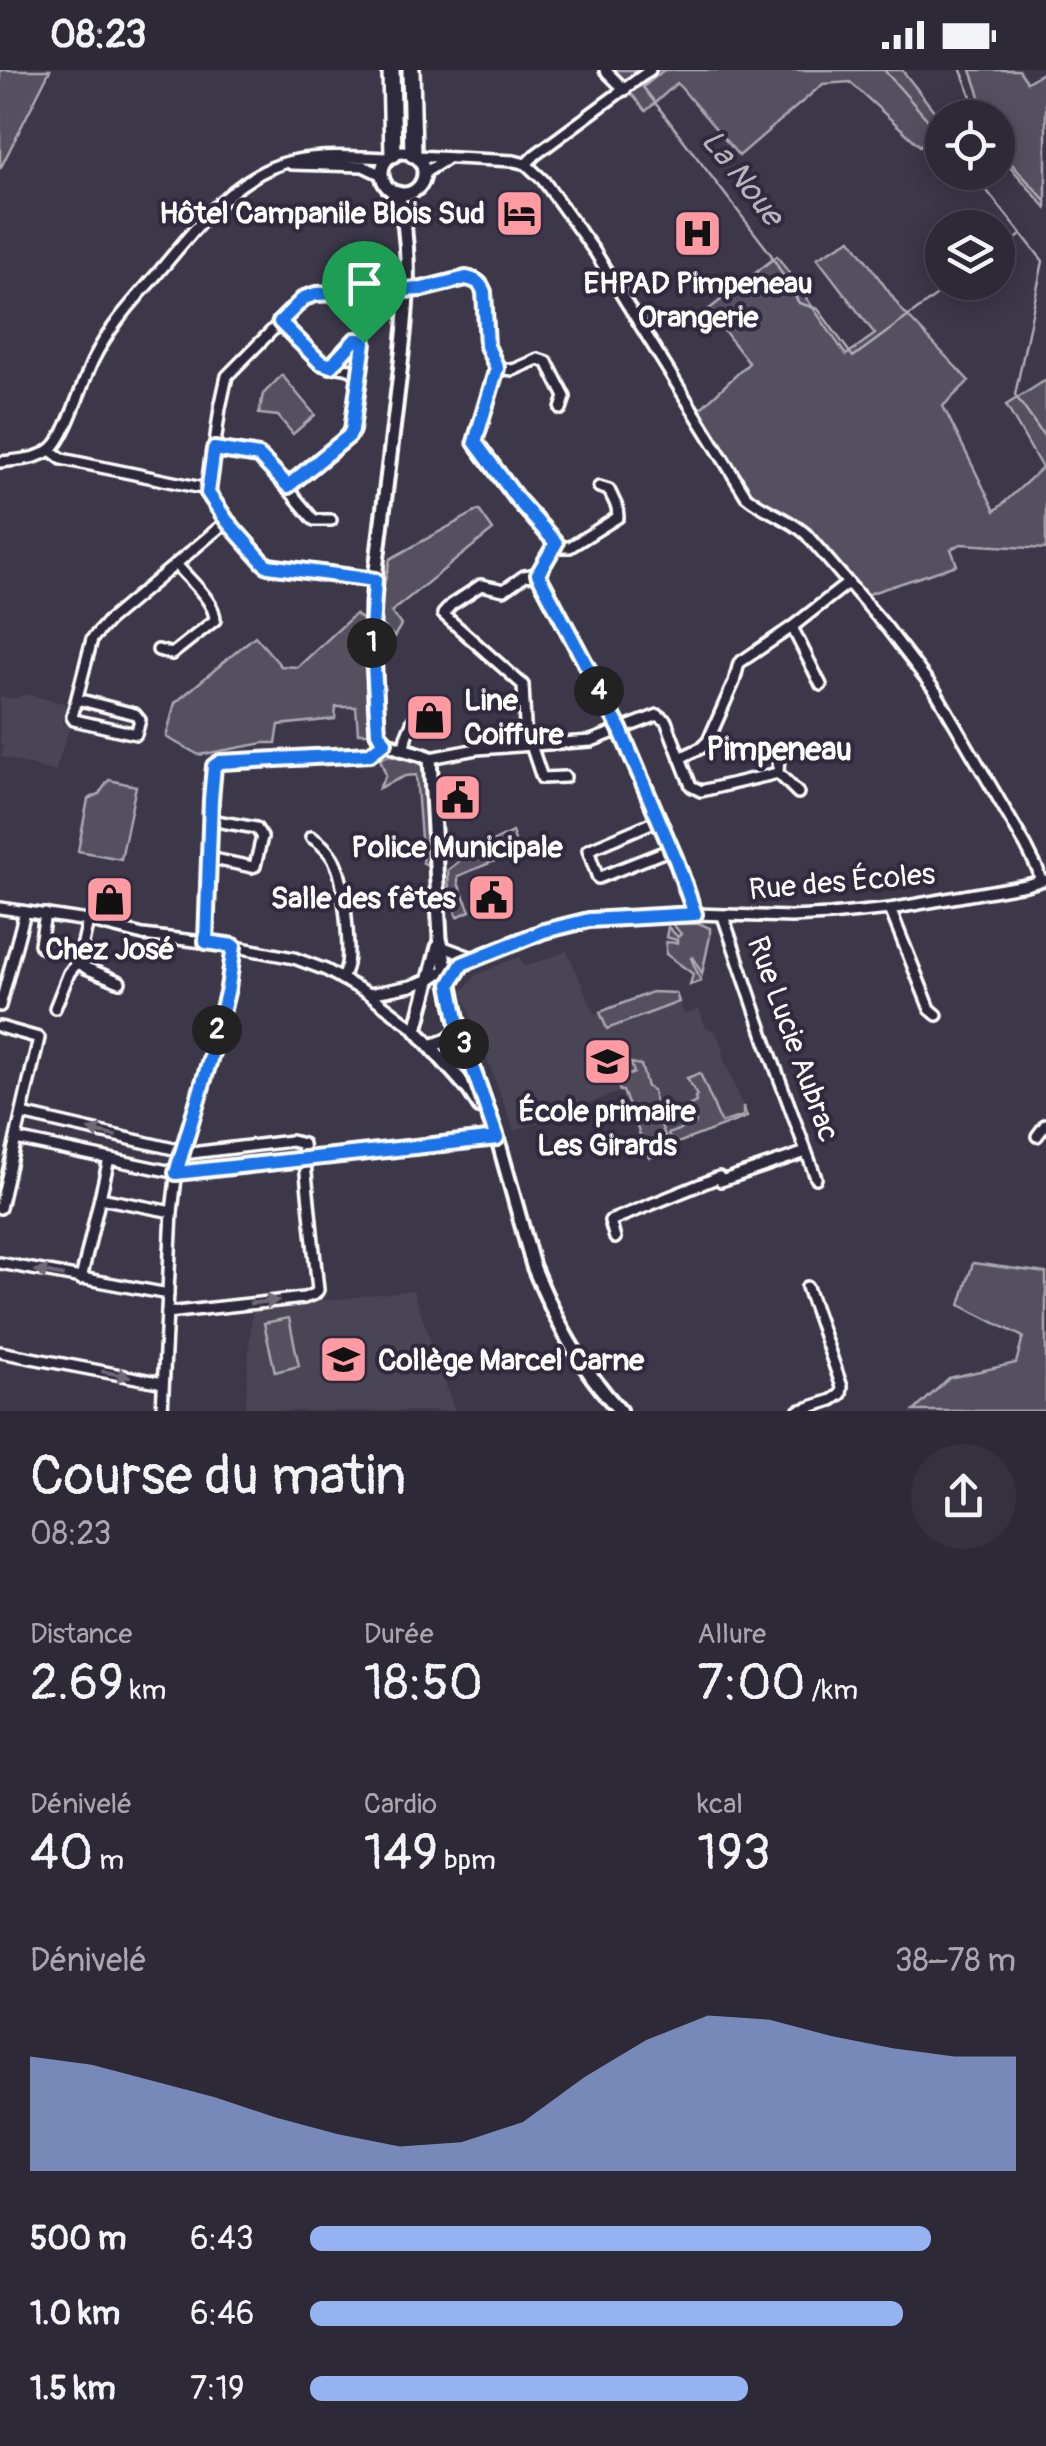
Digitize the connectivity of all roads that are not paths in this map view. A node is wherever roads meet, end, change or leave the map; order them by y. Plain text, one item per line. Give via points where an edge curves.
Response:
1 (391, 70) edge
2 (400, 70) edge
3 (411, 70) edge
4 (606, 70) edge
5 (650, 70) edge
6 (625, 90) junction
7 (402, 155) junction
8 (448, 159) junction
9 (284, 163) junction
10 (526, 164) junction
11 (424, 174) junction
12 (382, 176) junction
13 (416, 189) junction
14 (398, 194) junction
15 (406, 244) junction
16 (407, 290) junction
17 (280, 322) junction
18 (331, 366) junction
19 (497, 368) junction
20 (359, 377) junction
21 (562, 409) dead end
22 (214, 449) junction
23 (50, 450) junction
24 (0, 462) edge
25 (288, 486) junction
26 (599, 487) dead end
27 (208, 493) junction
28 (332, 520) dead end
29 (227, 521) junction
30 (556, 543) junction
31 (177, 565) junction
32 (538, 574) junction
33 (375, 580) junction
34 (848, 583) junction
35 (792, 627) junction
36 (158, 650) dead end
37 (821, 685) dead end
38 (77, 700) junction
39 (413, 720) dead end
40 (620, 729) junction
41 (385, 742) junction
42 (528, 745) junction
43 (404, 749) junction
44 (779, 753) dead end
45 (430, 758) junction
46 (680, 758) junction
47 (778, 773) junction
48 (565, 777) dead end
49 (798, 793) dead end
50 (210, 820) junction
51 (658, 820) junction
52 (312, 837) dead end
53 (671, 849) junction
54 (208, 858) junction
55 (1043, 880) edge
56 (0, 908) edge
57 (890, 909) junction
58 (25, 912) junction
59 (45, 914) junction
60 (695, 914) junction
61 (723, 916) junction
62 (88, 921) junction
63 (206, 942) junction
64 (440, 942) junction
65 (234, 946) junction
66 (77, 958) junction
67 (474, 958) junction
68 (462, 964) junction
69 (446, 969) junction
70 (342, 979) junction
71 (430, 980) junction
72 (120, 982) dead end
73 (450, 984) junction
74 (369, 994) junction
75 (0, 1006) edge
76 (55, 1008) dead end
77 (937, 1015) dead end
78 (0, 1027) edge
79 (459, 1029) junction
80 (416, 1030) junction
81 (431, 1046) junction
82 (22, 1114) junction
83 (1046, 1124) edge
84 (492, 1125) junction
85 (1037, 1136) dead end
86 (497, 1138) junction
87 (16, 1139) junction
88 (182, 1151) junction
89 (806, 1152) junction
90 (109, 1159) junction
91 (306, 1160) junction
92 (176, 1173) junction
93 (816, 1178) dead end
94 (3, 1181) edge
95 (100, 1198) junction
96 (0, 1208) edge
97 (172, 1212) junction
98 (615, 1238) dead end
99 (0, 1263) edge
100 (82, 1279) junction
101 (807, 1287) dead end
102 (168, 1294) junction
103 (167, 1313) junction
104 (0, 1352) edge
105 (164, 1383) junction
106 (162, 1411) edge
107 (620, 1411) edge
108 (798, 1411) edge

1 - 7 highway
2 - 7 highway
3 - 7 highway
4 - 6 street
5 - 6 street
6 - 10 street
7 - 8 street
7 - 9 street
7 - 11 street via 423,166
7 - 12 street via 384,164
8 - 10 street
8 - 11 street
9 - 12 street via 363,166
9 - 23 street via 217,207 116,321
10 - 34 street via 609,272 746,496 793,522
11 - 13 street
12 - 14 street
13 - 14 street
13 - 15 street
14 - 15 street
15 - 16 street
16 - 17 street via 310,294
16 - 19 street via 466,278 481,284 487,346
16 - 33 street
17 - 18 street
17 - 22 street via 227,376
18 - 20 street
18 - 20 street via 360,340
19 - 21 street via 547,362 565,397
19 - 30 street via 475,442
20 - 25 street via 349,436
22 - 25 street via 259,456
22 - 27 street
23 - 24 street
23 - 27 street via 62,460
25 - 28 street via 314,520
26 - 30 street via 609,490 618,517 570,548
27 - 29 street
29 - 31 street
29 - 33 street via 268,566
30 - 32 street
31 - 36 street via 216,616 172,654
31 - 38 street via 98,629
32 - 40 street
32 - 42 street via 504,590 481,584 443,614 523,685
33 - 41 street via 378,733
34 - 35 street
34 - 55 street via 936,692
35 - 37 street
35 - 46 street via 738,663 708,741
38 - 38 street via 74,720 138,731 135,714
39 - 43 street
40 - 42 street via 592,741
40 - 46 street via 658,715
40 - 51 street
41 - 43 street
41 - 50 street via 370,754 220,762 214,766
42 - 45 street
42 - 48 street via 542,778
43 - 45 street
44 - 47 street
45 - 64 street
46 - 47 street via 691,786 701,791
47 - 49 street
50 - 54 street
50 - 54 street via 256,828 262,837 255,866
51 - 53 street
51 - 53 street via 588,850 598,878
52 - 70 street via 339,874 348,950
53 - 60 street
54 - 63 street
55 - 57 street, Rue des Écoles
56 - 58 street
57 - 61 street, Rue des Écoles
57 - 77 street
58 - 59 street
58 - 75 street
59 - 62 street
59 - 66 street via 42,948
60 - 61 street, Rue des Écoles
60 - 67 street, Rue des Écoles via 589,920
61 - 89 street, Rue Lucie Aubrac
62 - 63 street via 143,936
62 - 66 street
63 - 65 street
64 - 67 street
64 - 69 street
64 - 71 street
65 - 70 street via 294,958
65 - 88 street via 214,1046
66 - 72 street
66 - 76 street
67 - 68 street, Rue des Écoles
68 - 69 street, Rue des Écoles
68 - 73 street
69 - 71 street, Rue des Écoles
69 - 73 street
70 - 74 street
71 - 73 street
71 - 74 street, Rue des Écoles
71 - 80 street
73 - 79 street
74 - 80 street
78 - 82 street via 40,1038
79 - 81 street
79 - 84 street
80 - 81 street
81 - 84 street
82 - 87 street
88 -> 82 street
83 - 85 street
84 - 86 street
86 - 91 street
86 - 107 street via 553,1311 574,1353
87 - 90 street
87 - 94 street
88 - 91 street via 290,1141 303,1144
88 - 92 street
89 - 93 street, Rue Lucie Aubrac
89 - 98 street via 610,1221
90 - 92 street
90 - 95 street
91 - 92 street
103 -> 91 street via 315,1294
92 - 97 street
94 - 96 street
95 - 97 street
95 - 100 street
97 - 102 street
100 -> 99 street
100 - 102 street
101 - 108 street via 842,1388 832,1400
102 - 103 street
103 - 105 street
104 -> 105 street
105 - 106 street

